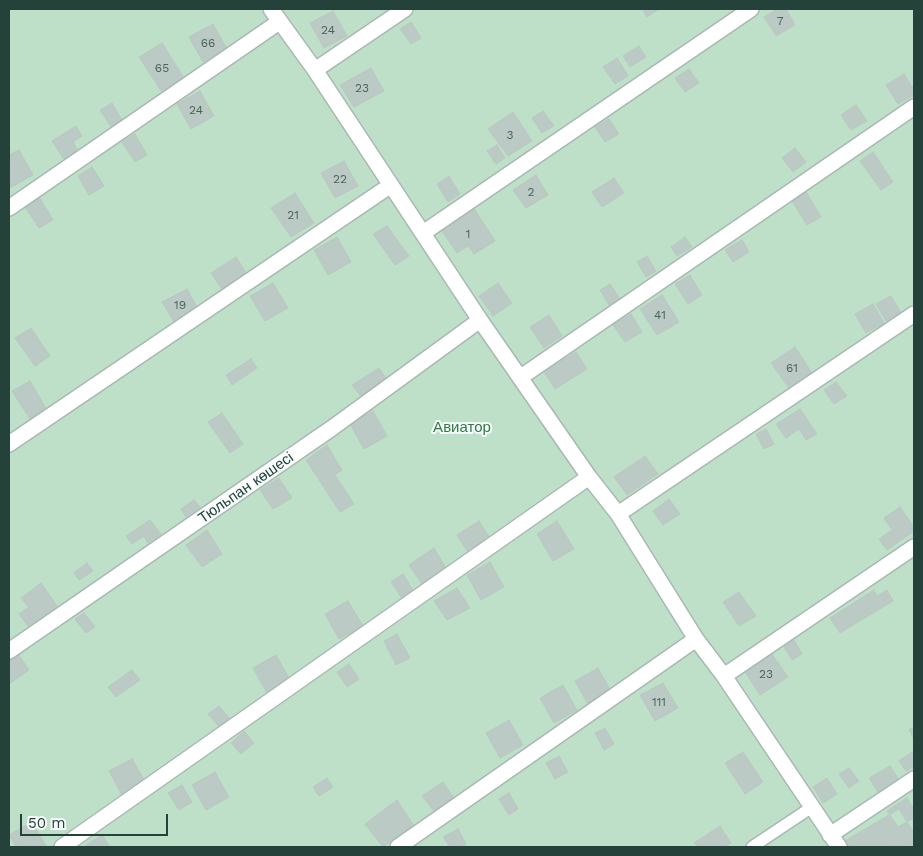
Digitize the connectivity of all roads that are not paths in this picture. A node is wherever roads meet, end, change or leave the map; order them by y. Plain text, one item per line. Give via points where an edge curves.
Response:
1 (405, 9) edge
2 (750, 9) edge
3 (275, 15) edge
4 (315, 70) junction
5 (914, 107) edge
6 (391, 185) junction
7 (9, 208) edge
8 (423, 233) junction
9 (914, 314) edge
10 (480, 320) junction
11 (521, 377) junction
12 (9, 444) edge
13 (589, 477) junction
14 (618, 514) junction
15 (914, 547) edge
16 (696, 639) junction
17 (9, 650) edge
18 (724, 676) junction
19 (914, 779) edge
20 (812, 807) junction
21 (834, 841) edge
22 (62, 847) edge
23 (398, 847) edge
24 (752, 847) edge

1 - 4 street
2 - 8 street
3 - 4 street
3 - 7 street
4 - 6 street
5 - 11 street
6 - 8 street
6 - 12 street
8 - 10 street
9 - 14 street
10 - 11 street
10 - 17 street, Тюльпан көшесі via 332,428
11 - 13 street
13 - 14 street
13 - 22 street
14 - 16 street
15 - 18 street
16 - 18 street
16 - 23 street
18 - 20 street
19 - 21 street
20 - 21 street
20 - 24 lane

